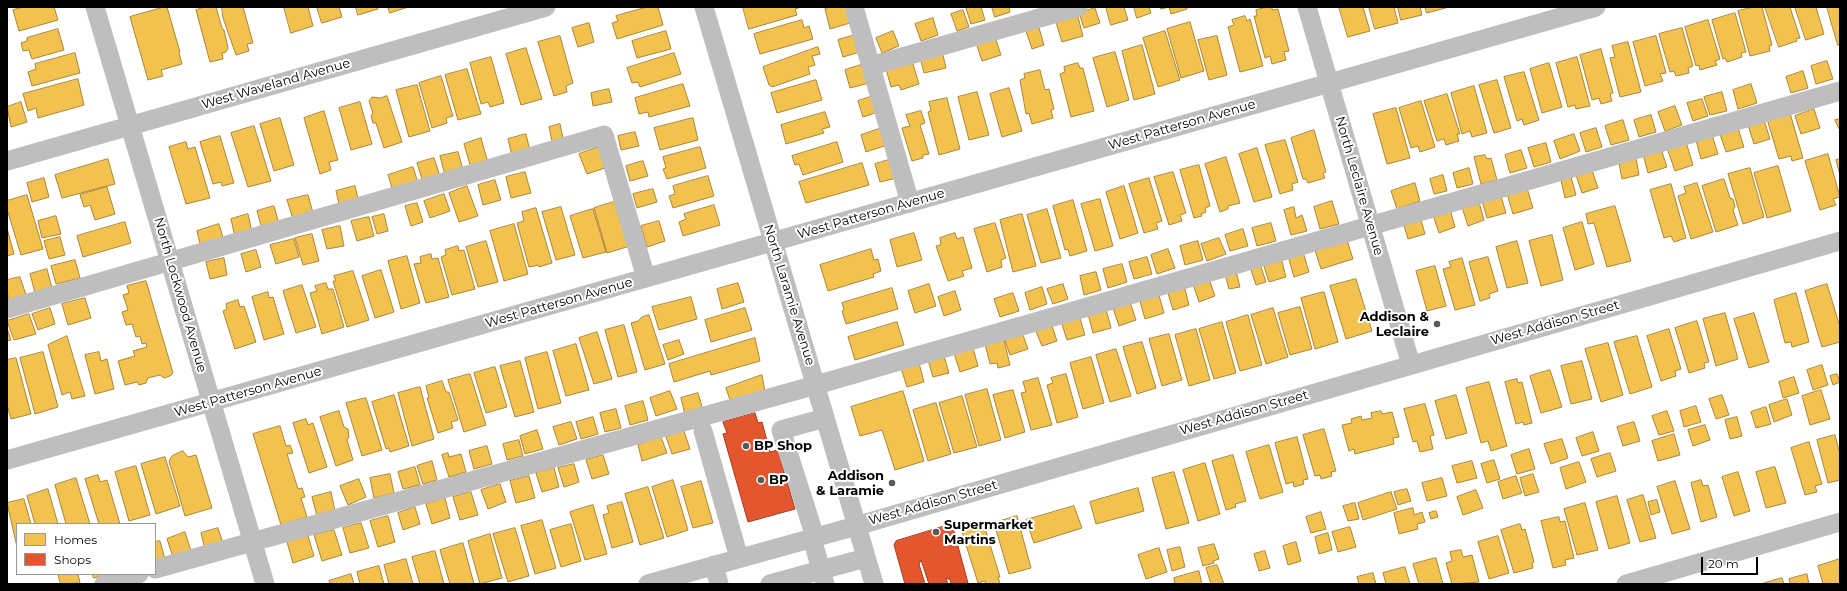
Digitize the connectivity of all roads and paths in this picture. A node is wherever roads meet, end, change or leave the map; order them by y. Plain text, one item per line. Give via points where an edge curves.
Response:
1 (96, 7) edge
2 (546, 7) edge
3 (704, 7) edge
4 (854, 7) edge
5 (1078, 7) edge
6 (1308, 7) edge
7 (1596, 7) edge
8 (871, 66) junction
9 (1330, 83) junction
10 (1840, 91) edge
11 (130, 125) junction
12 (7, 161) edge
13 (910, 203) junction
14 (1371, 225) junction
15 (1840, 240) edge
16 (773, 242) junction
17 (170, 262) junction
18 (646, 278) junction
19 (7, 309) edge
20 (1412, 365) junction
21 (816, 385) junction
22 (212, 402) junction
23 (825, 418) junction
24 (703, 431) dead end
25 (7, 460) edge
26 (1840, 522) edge
27 (856, 526) junction
28 (814, 537) junction
29 (253, 541) junction
30 (739, 558) junction
31 (866, 558) junction
32 (714, 565) junction
33 (156, 570) edge
34 (136, 575) edge
35 (823, 577) edge
36 (104, 584) edge
37 (265, 584) edge
38 (648, 584) edge
39 (719, 584) edge
40 (770, 584) edge
41 (874, 584) edge
42 (1626, 584) edge

1 - 11 street, North Lockwood Avenue
2 - 11 street, West Waveland Avenue
3 - 16 street, North Laramie Avenue
4 - 8 street
5 - 8 street
6 - 9 street, North Leclaire Avenue
7 - 9 street, West Patterson Avenue
8 - 13 street
9 - 13 street, West Patterson Avenue
9 - 14 street, North Leclaire Avenue
10 - 14 street
11 - 12 street, West Waveland Avenue
11 - 17 street, North Lockwood Avenue
13 - 16 street, West Patterson Avenue
14 - 20 street, North Leclaire Avenue
14 - 21 street
15 - 20 street, West Addison Street
16 - 18 street, West Patterson Avenue
16 - 21 street, North Laramie Avenue
17 - 18 street via 604,135
17 - 19 street
17 - 22 street, North Lockwood Avenue
18 - 22 street, West Patterson Avenue
20 - 27 street, West Addison Street
21 - 23 street, North Laramie Avenue
21 - 29 street
22 - 25 street, West Patterson Avenue
22 - 29 street, North Lockwood Avenue
23 - 27 street, North Laramie Avenue
23 - 28 street via 781,430
24 - 30 street
26 - 42 street
27 - 28 street, West Addison Street
27 - 31 street, North Laramie Avenue
28 - 30 street, West Addison Street
28 - 35 street
29 - 33 street
29 - 37 street, North Lockwood Avenue
30 - 32 street, West Addison Street
31 - 35 street
31 - 41 street, North Laramie Avenue
32 - 38 street, West Addison Street
32 - 39 street
34 - 36 street
35 - 40 street

